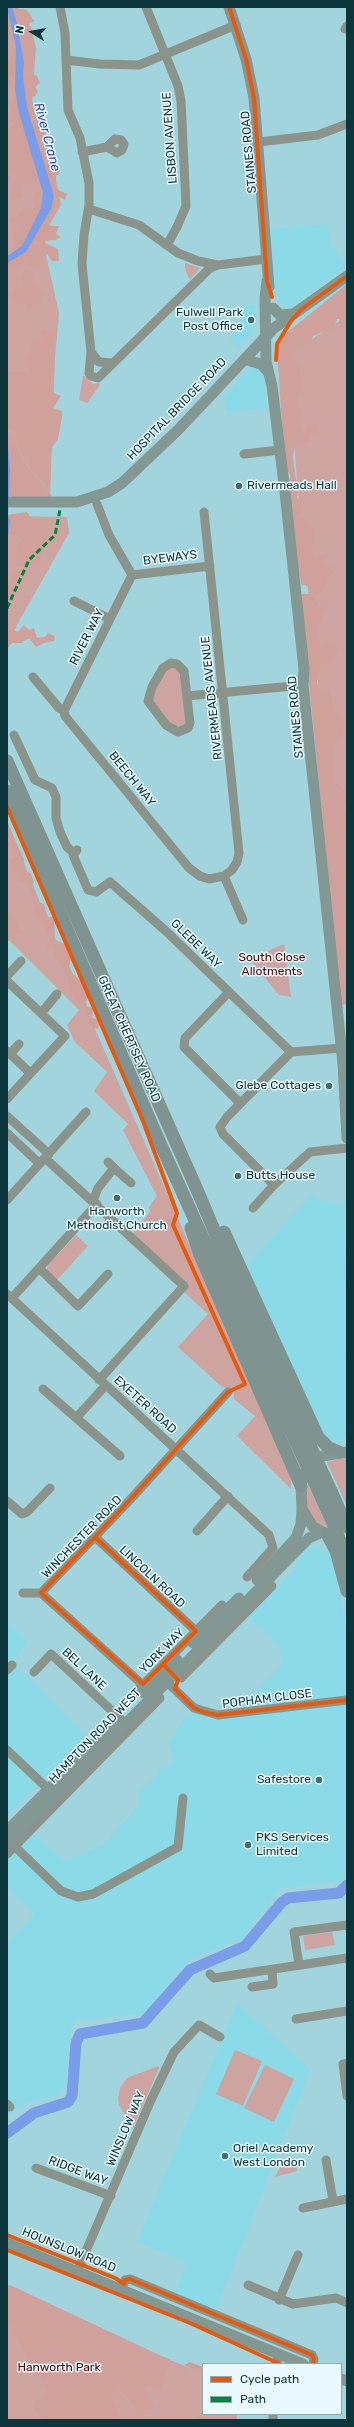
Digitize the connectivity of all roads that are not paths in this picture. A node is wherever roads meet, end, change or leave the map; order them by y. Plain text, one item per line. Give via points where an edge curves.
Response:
1 (60, 7) edge
2 (146, 7) edge
3 (229, 7) edge
4 (236, 25) junction
5 (166, 55) junction
6 (66, 60) junction
7 (347, 124) edge
8 (259, 142) junction
9 (107, 148) dead end
10 (82, 152) junction
11 (89, 209) junction
12 (167, 245) junction
13 (266, 259) junction
14 (218, 265) junction
15 (347, 276) edge
16 (267, 282) junction
17 (273, 308) junction
18 (302, 308) junction
19 (292, 314) junction
20 (270, 336) junction
21 (91, 352) junction
22 (250, 361) junction
23 (113, 363) junction
24 (268, 372) junction
25 (272, 383) junction
26 (213, 398) junction
27 (280, 450) junction
28 (244, 454) dead end
29 (96, 501) junction
30 (7, 502) edge
31 (26, 505) junction
32 (7, 509) edge
33 (204, 512) dead end
34 (210, 566) junction
35 (132, 575) junction
36 (74, 601) dead end
37 (110, 619) junction
38 (33, 677) dead end
39 (303, 684) junction
40 (224, 693) junction
41 (187, 696) junction
42 (64, 711) junction
43 (14, 735) dead end
44 (7, 761) edge
45 (7, 790) edge
46 (224, 876) junction
47 (243, 920) dead end
48 (21, 961) dead end
49 (7, 976) edge
50 (7, 981) edge
51 (229, 992) junction
52 (57, 994) dead end
53 (42, 1012) junction
54 (20, 1044) dead end
55 (342, 1048) junction
56 (8, 1052) edge
57 (291, 1052) junction
58 (30, 1073) junction
59 (7, 1099) edge
60 (240, 1104) junction
61 (86, 1112) dead end
62 (7, 1116) edge
63 (7, 1133) edge
64 (347, 1138) edge
65 (160, 1143) junction
66 (347, 1148) edge
67 (45, 1159) junction
68 (131, 1183) dead end
69 (274, 1185) junction
70 (198, 1192) junction
71 (7, 1200) edge
72 (95, 1203) junction
73 (253, 1208) dead end
74 (40, 1269) junction
75 (108, 1274) dead end
76 (10, 1296) edge
77 (246, 1320) junction
78 (102, 1383) junction
79 (43, 1389) dead end
80 (228, 1392) dead end
81 (77, 1417) junction
82 (176, 1450) junction
83 (344, 1450) edge
84 (120, 1456) dead end
85 (323, 1456) dead end
86 (302, 1480) joint
87 (50, 1488) dead end
88 (228, 1496) junction
89 (7, 1501) edge
90 (302, 1509) junction
91 (347, 1527) edge
92 (197, 1531) dead end
93 (325, 1533) junction
94 (95, 1537) junction
95 (347, 1559) edge
96 (259, 1579) junction
97 (347, 1591) edge
98 (23, 1593) dead end
99 (41, 1593) junction
100 (222, 1605) dead end
101 (196, 1631) junction
102 (34, 1672) dead end
103 (181, 1678) dead end
104 (164, 1679) junction
105 (151, 1692) junction
106 (131, 1697) dead end
107 (347, 1700) edge
108 (123, 1721) junction
109 (7, 1750) edge
110 (48, 1789) junction
111 (183, 1798) dead end
112 (49, 1801) junction
113 (9, 1840) edge
114 (7, 1854) edge
115 (347, 1925) edge
116 (347, 1958) edge
117 (299, 1965) junction
118 (272, 1970) junction
119 (210, 1974) dead end
120 (252, 1987) dead end
121 (347, 2011) edge
122 (296, 2019) dead end
123 (220, 2038) dead end
124 (347, 2063) edge
125 (347, 2096) edge
126 (326, 2160) dead end
127 (36, 2168) dead end
128 (111, 2196) junction
129 (347, 2199) edge
130 (333, 2201) junction
131 (303, 2208) dead end
132 (7, 2243) edge
133 (298, 2254) dead end
134 (77, 2272) junction
135 (248, 2285) dead end
136 (123, 2286) junction
137 (279, 2300) junction
138 (347, 2303) edge
139 (220, 2317) junction
140 (216, 2328) junction
141 (278, 2359) edge
142 (298, 2363) edge
143 (314, 2363) edge

1 - 6 street
2 - 5 street, LISBON AVENUE
3 - 4 main road, STAINES ROAD
4 - 5 street
4 - 8 main road, STAINES ROAD via 250,78
5 - 6 street via 129,66
5 - 12 street, LISBON AVENUE via 181,101 187,198 183,216
6 - 10 street via 68,110 80,138
7 - 8 street via 295,139
8 - 13 main road, STAINES ROAD
9 - 10 street
10 - 11 street via 89,182
11 - 12 street via 138,225
11 - 21 street via 82,264
12 - 14 street via 187,257
13 - 14 street
13 - 16 main road, STAINES ROAD
14 - 23 street via 210,268
15 - 18 main road
16 - 17 main road, STAINES ROAD
16 - 20 main road, STAINES ROAD via 265,298
17 - 19 main road via 280,315
17 - 20 main road, STAINES ROAD
18 - 19 main road
18 - 20 main road
19 - 20 main road
20 - 22 main road, HOSPITAL BRIDGE ROAD
20 - 24 main road, STAINES ROAD
20 - 25 main road, STAINES ROAD
20 - 26 main road, HOSPITAL BRIDGE ROAD
21 - 23 street via 99,362
21 - 23 street via 91,376 98,378
22 - 24 main road via 261,364
22 - 26 main road, HOSPITAL BRIDGE ROAD
24 - 25 main road, STAINES ROAD
25 - 27 main road, STAINES ROAD
26 - 29 main road, HOSPITAL BRIDGE ROAD via 122,482
27 - 28 street
27 - 39 main road, STAINES ROAD via 304,669
29 - 31 main road, HOSPITAL BRIDGE ROAD via 54,506
29 - 35 street via 109,535
30 - 31 main road, HOSPITAL BRIDGE ROAD
31 - 32 main road, HOSPITAL BRIDGE ROAD
33 - 34 street, RIVERMEADS AVENUE
34 - 35 street, BYEWAYS
34 - 40 street, RIVERMEADS AVENUE
35 - 37 street, RIVER WAY
36 - 37 street
37 - 42 street, RIVER WAY
38 - 42 street, BEECH WAY
39 - 40 street
39 - 55 main road, STAINES ROAD
40 - 41 street
40 - 46 street, RIVERMEADS AVENUE via 239,853 237,862
41 - 41 street via 190,722 188,728 178,732 166,725 148,701 152,687 163,668 171,663 182,667 184,671
42 - 46 street, BEECH WAY via 65,716 189,868 209,879
43 - 51 street, GLEBE WAY via 35,780 52,788 56,797 56,818 60,832 67,847 75,851 88,890 96,892 110,882
44 - 70 highway, GREAT CHERTSEY ROAD
45 - 65 highway, GREAT CHERTSEY ROAD
46 - 47 street
48 - 49 street
50 - 53 street
51 - 57 street, GLEBE WAY
51 - 60 street via 185,1038 184,1047
52 - 53 street
53 - 58 street via 65,1036
54 - 56 street
55 - 57 street
55 - 64 main road, STAINES ROAD
56 - 58 street
57 - 60 street
58 - 59 street
60 - 69 street via 221,1123 220,1131
61 - 67 street
62 - 67 street
63 - 67 street
65 - 77 highway, GREAT CHERTSEY ROAD
65 - 86 highway via 200,1255
66 - 69 street via 310,1152
67 - 71 street
67 - 72 street
68 - 72 street via 111,1165 98,1188
69 - 73 street
70 - 77 highway, GREAT CHERTSEY ROAD
70 - 83 highway via 221,1227 318,1437 329,1448
72 - 74 street
72 - 78 street via 184,1286
74 - 75 street via 78,1306
74 - 76 street
76 - 78 street, EXETER ROAD
77 - 91 highway, bridge
77 - 95 highway, bridge via 334,1522
78 - 81 street
78 - 82 street, EXETER ROAD
79 - 81 street
80 - 82 street, WINCHESTER ROAD
81 - 84 street
82 - 88 street, EXETER ROAD
82 - 94 street, WINCHESTER ROAD
83 - 85 main road
86 - 90 main road
87 - 89 street via 22,1514
88 - 92 street
88 - 96 street, EXETER ROAD via 270,1535 273,1542 273,1548
90 - 93 main road via 313,1527
90 - 96 main road, HAMPTON ROAD WEST via 301,1524 296,1538
93 - 96 main road, HAMPTON ROAD WEST via 309,1538
93 - 97 highway via 336,1551
94 - 99 street, WINCHESTER ROAD
94 - 101 street, LINCOLN ROAD
96 - 103 street, HAMPTON ROAD WEST
96 - 104 main road, HAMPTON ROAD WEST
98 - 99 street, WINCHESTER ROAD
99 - 105 street, WINCHESTER ROAD
100 - 101 street, YORK WAY
101 - 105 street, YORK WAY
102 - 108 street, BEL LANE via 51,1654
104 - 105 main road, HAMPTON ROAD WEST
104 - 107 street, POPHAM CLOSE via 194,1708 218,1716
105 - 106 street, YORK WAY
105 - 108 main road, HAMPTON ROAD WEST
105 - 113 street, HAMPTON ROAD WEST
108 - 110 main road, HAMPTON ROAD WEST
108 - 112 main road, HAMPTON ROAD WEST
109 - 110 street
110 - 112 street
110 - 113 main road, HAMPTON ROAD WEST
111 - 113 street via 178,1846 93,1894 78,1897 61,1891
112 - 113 main road, HAMPTON ROAD WEST
113 - 114 street, HAMPTON ROAD WEST
115 - 117 street via 294,1932
116 - 117 street
117 - 118 street
118 - 119 street via 214,1978
118 - 120 street via 274,1984
121 - 122 street
123 - 128 street, WINSLOW WAY via 199,2025 174,2052
124 - 125 street via 343,2064
126 - 130 street
127 - 128 street, RIDGE WAY
128 - 134 street, WINSLOW WAY
129 - 130 street
130 - 131 street
132 - 134 main road, HOUNSLOW ROAD
133 - 137 street
134 - 136 main road, HOUNSLOW ROAD
135 - 137 street
136 - 139 street via 125,2280 130,2279
136 - 140 main road, HOUNSLOW ROAD
137 - 138 street via 293,2304 336,2298
139 - 140 street
139 - 143 street via 312,2355
140 - 141 main road, HOUNSLOW ROAD
141 - 142 main road, HOUNSLOW ROAD

